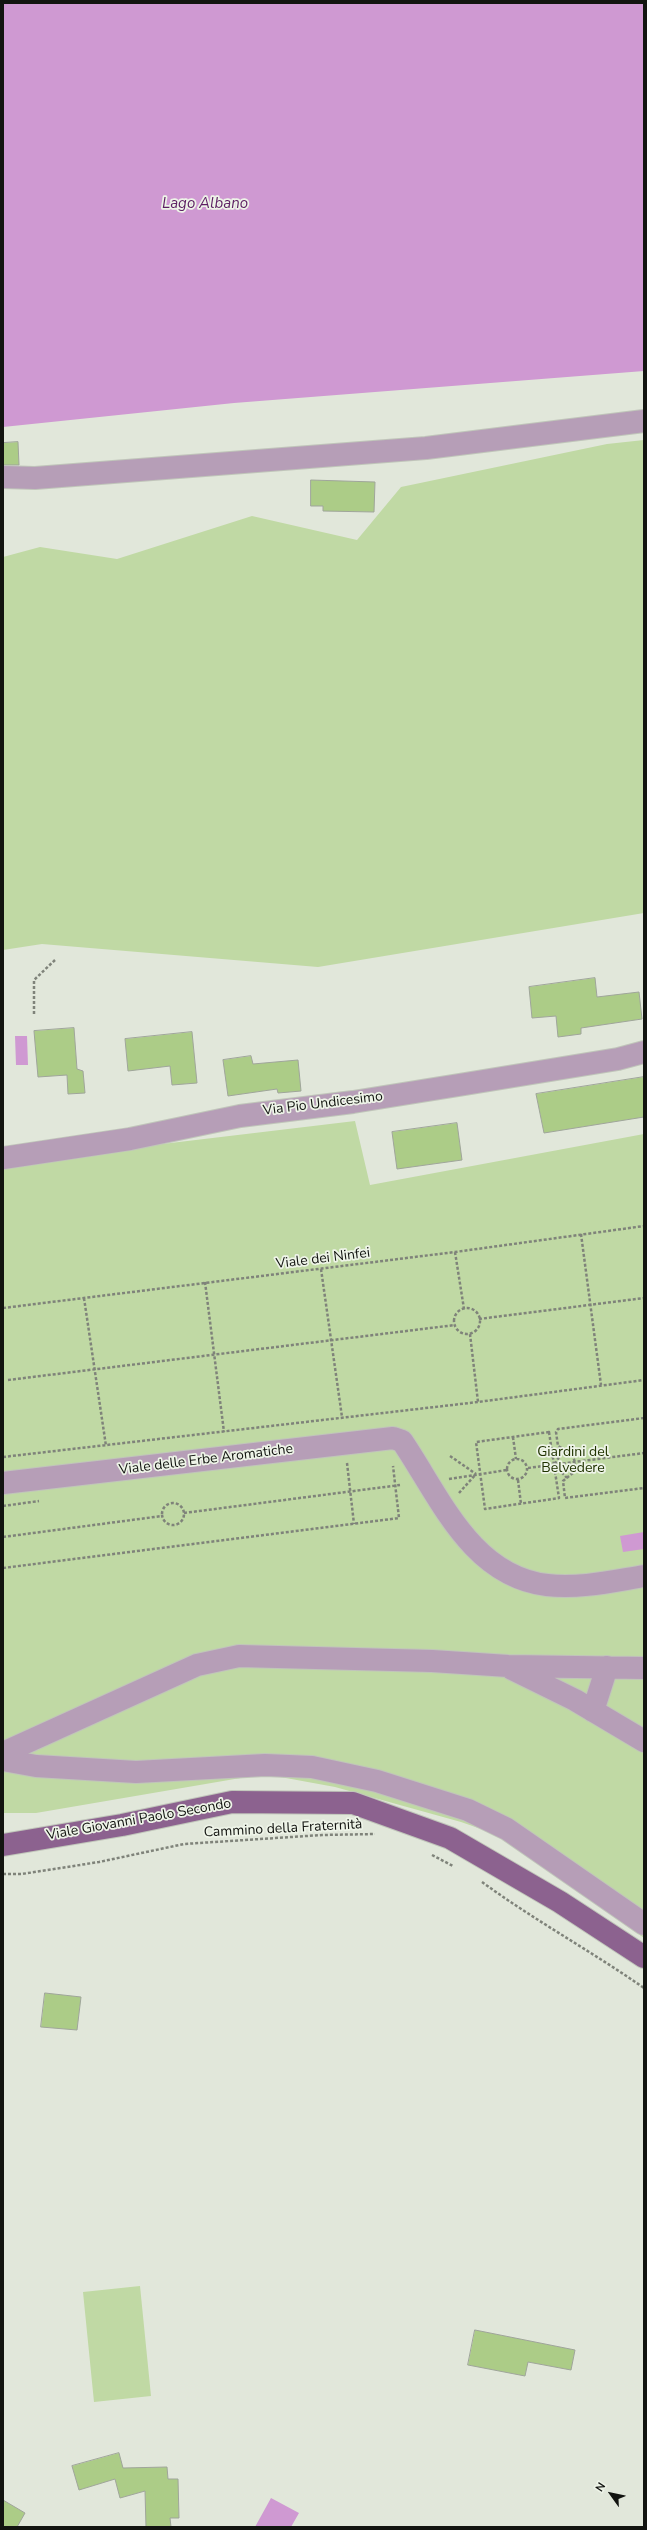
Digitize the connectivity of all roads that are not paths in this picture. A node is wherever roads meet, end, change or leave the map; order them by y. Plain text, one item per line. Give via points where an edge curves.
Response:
1 (644, 421) edge
2 (3, 477) edge
3 (644, 1052) edge
4 (3, 1158) edge
5 (3, 1483) edge
6 (644, 1576) edge
7 (508, 1666) junction
8 (607, 1667) junction
9 (644, 1668) edge
10 (593, 1711) junction
11 (644, 1741) edge
12 (3, 1753) edge
13 (3, 1760) edge
14 (3, 1845) edge
15 (644, 1924) edge
16 (644, 1957) edge

1 - 2 street via 346,455 35,478
3 - 4 street, Via Pio Undicesimo via 618,1059 435,1089 240,1116 130,1139
5 - 6 street, Viale delle Erbe Aromatiche via 393,1438 402,1441 451,1519 486,1560 505,1571 526,1582 574,1586
7 - 8 street
7 - 10 street
7 - 12 street via 432,1661 239,1656 197,1665
8 - 9 street
8 - 10 street
10 - 11 street
13 - 15 street via 36,1766 136,1772 265,1765 312,1767 377,1782 468,1810 507,1829
14 - 16 main road, Viale Giovanni Paolo Secondo via 122,1825 232,1802 353,1803 450,1838 560,1902

